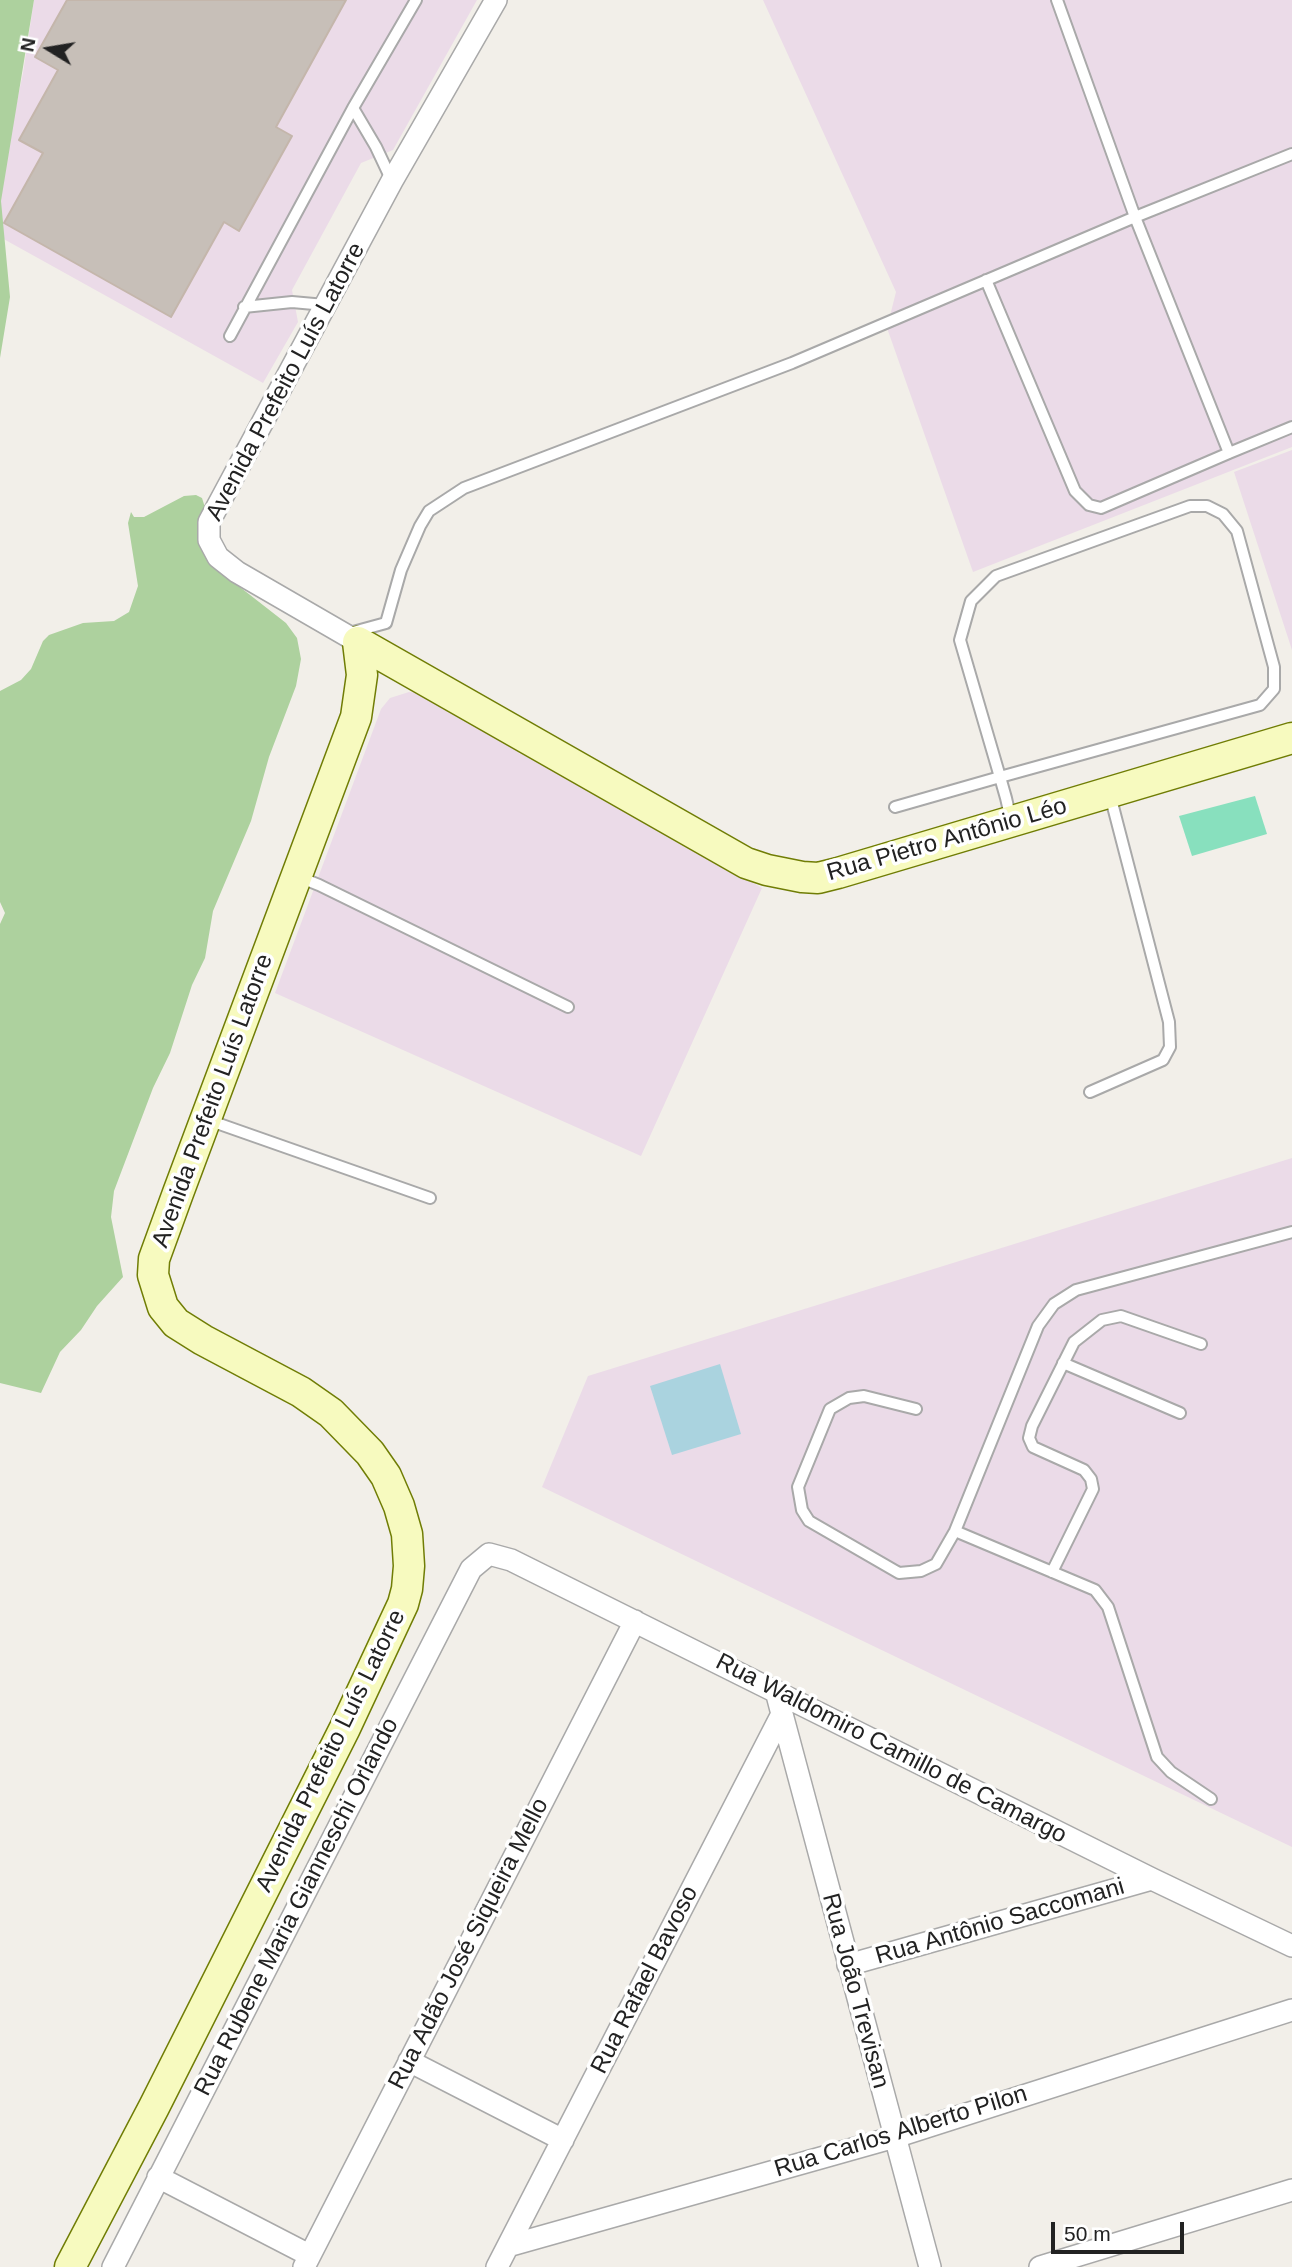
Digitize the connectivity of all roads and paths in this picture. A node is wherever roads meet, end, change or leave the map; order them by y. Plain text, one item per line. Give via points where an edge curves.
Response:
1 (416, 0) edge
2 (496, 0) edge
3 (1057, 0) edge
4 (353, 108) junction
5 (1292, 154) edge
6 (392, 181) junction
7 (1135, 217) junction
8 (986, 280) junction
9 (325, 305) junction
10 (244, 307) junction
11 (230, 336) dead end
12 (1292, 427) edge
13 (1229, 453) junction
14 (352, 638) junction
15 (412, 671) junction
16 (356, 717) junction
17 (1292, 738) edge
18 (1000, 777) junction
19 (1109, 793) junction
20 (895, 807) dead end
21 (1012, 821) junction
22 (296, 876) junction
23 (568, 1007) dead end
24 (1090, 1092) dead end
25 (205, 1119) junction
26 (430, 1198) dead end
27 (1292, 1233) edge
28 (1200, 1344) dead end
29 (1063, 1363) junction
30 (916, 1409) dead end
31 (1180, 1413) dead end
32 (955, 1531) junction
33 (489, 1554) joint
34 (1052, 1572) junction
35 (635, 1621) junction
36 (776, 1691) junction
37 (782, 1714) junction
38 (1211, 1799) dead end
39 (1152, 1879) junction
40 (1292, 1946) edge
41 (848, 1965) junction
42 (1292, 2010) edge
43 (409, 2061) junction
44 (895, 2137) junction
45 (563, 2140) junction
46 (159, 2177) junction
47 (1292, 2190) edge
48 (508, 2246) junction
49 (307, 2261) edge
50 (70, 2267) edge
51 (113, 2267) edge
52 (497, 2267) edge
53 (930, 2267) edge
54 (1040, 2267) edge

1 - 4 lane
2 - 6 street, Avenida Prefeito Luís Latorre
3 - 7 lane
4 - 6 lane
4 - 10 lane
5 - 7 lane
6 - 9 street, Avenida Prefeito Luís Latorre
7 - 8 lane
7 - 13 lane
8 - 13 lane via 1075,491 1089,505 1101,508
8 - 14 lane via 792,363 464,488 429,511 420,526 386,623
9 - 10 lane via 292,302
9 - 14 street, Avenida Prefeito Luís Latorre via 217,504 209,522 209,540 218,557 237,572
10 - 11 lane
12 - 13 lane
14 - 15 main road, Rua Pietro Antônio Léo
14 - 16 main road, Avenida Prefeito Luís Latorre via 362,675
15 - 16 main road, Avenida Prefeito Luís Latorre via 376,690
15 - 21 main road, Rua Pietro Antônio Léo via 746,863 767,870 818,878
16 - 22 main road, Avenida Prefeito Luís Latorre
17 - 19 main road, Rua Pietro Antônio Léo
18 - 18 lane via 960,640 971,601 996,576 1190,506 1208,506 1223,514 1237,531 1274,667 1274,689 1259,705
18 - 20 lane
18 - 21 lane
19 - 21 main road, Rua Pietro Antônio Léo
19 - 24 lane via 1169,1022 1170,1047 1163,1060
22 - 23 lane
22 - 25 main road, Avenida Prefeito Luís Latorre
25 - 26 lane
25 - 50 main road, Avenida Prefeito Luís Latorre via 154,1259 153,1275 163,1307 176,1323 331,1413 370,1453 386,1476 404,1524 407,1589 345,1728
27 - 32 lane via 1076,1290 1054,1304 1038,1326
28 - 29 lane via 1121,1317 1102,1320 1074,1342
29 - 31 lane
29 - 34 lane via 1029,1438 1033,1447 1084,1470 1093,1489
30 - 32 lane via 864,1396 830,1409 798,1487 803,1510 809,1521 899,1573 936,1564
32 - 34 lane
33 - 35 street, Rua Waldomiro Camillo de Camargo via 511,1560
33 - 46 street, Rua Rubene Maria Gianneschi Orlando via 471,1569
34 - 38 lane via 1095,1590 1108,1607 1157,1757
35 - 36 street, Rua Waldomiro Camillo de Camargo
35 - 43 street, Rua Adão José Siqueira Mello
36 - 37 street
36 - 39 street, Rua Waldomiro Camillo de Camargo
37 - 41 street, Rua João Trevisan
37 - 45 street, Rua Rafael Bavoso
39 - 40 street, Rua Waldomiro Camillo de Camargo
39 - 41 street, Rua Antônio Saccomani
41 - 44 street, Rua João Trevisan
42 - 44 street, Rua Carlos Alberto Pilon
43 - 45 street
43 - 49 street, Rua Adão José Siqueira Mello
44 - 48 street, Rua Carlos Alberto Pilon
44 - 53 street, Rua João Trevisan
45 - 48 street, Rua Rafael Bavoso
46 - 49 street
46 - 51 street, Rua Rubene Maria Gianneschi Orlando
47 - 54 street
48 - 52 street, Rua Rafael Bavoso

